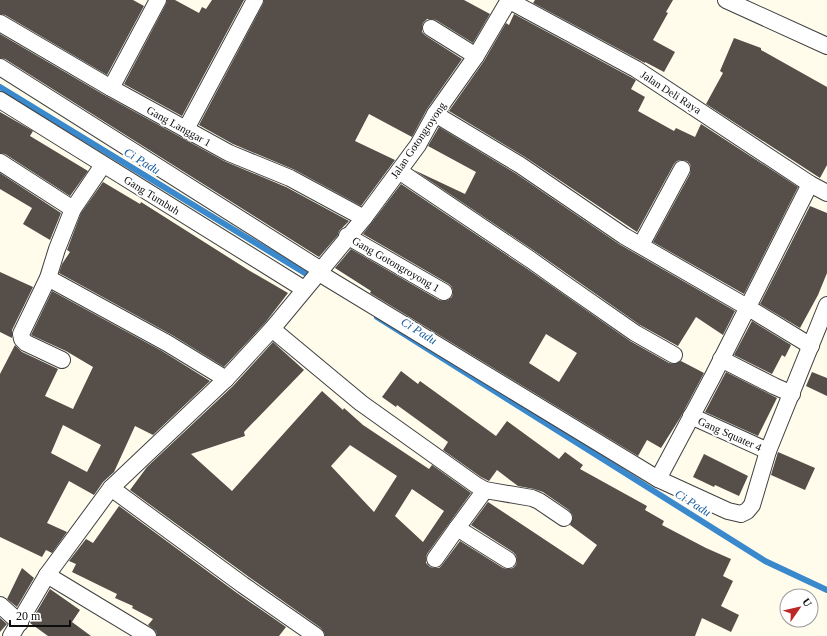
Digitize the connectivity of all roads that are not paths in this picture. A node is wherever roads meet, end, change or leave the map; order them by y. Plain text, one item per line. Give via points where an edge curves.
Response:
1 (158, 0) edge
2 (255, 0) edge
3 (509, 0) edge
4 (726, 0) edge
5 (0, 23) edge
6 (431, 28) dead end
7 (827, 46) edge
8 (476, 56) junction
9 (0, 68) edge
10 (111, 88) junction
11 (0, 100) edge
12 (435, 114) junction
13 (186, 130) junction
14 (0, 162) edge
15 (103, 164) junction
16 (682, 169) dead end
17 (399, 171) junction
18 (810, 184) junction
19 (827, 193) edge
20 (73, 209) junction
21 (364, 218) junction
22 (347, 236) junction
23 (641, 245) junction
24 (320, 272) junction
25 (48, 278) junction
26 (305, 288) junction
27 (444, 292) dead end
28 (827, 305) edge
29 (747, 306) junction
30 (272, 329) junction
31 (811, 346) junction
32 (674, 355) dead end
33 (721, 359) junction
34 (62, 360) dead end
35 (226, 379) junction
36 (792, 394) junction
37 (691, 416) junction
38 (768, 451) junction
39 (658, 479) junction
40 (111, 488) junction
41 (485, 490) junction
42 (564, 518) dead end
43 (457, 528) junction
44 (434, 559) dead end
45 (508, 560) dead end
46 (47, 575) junction
47 (0, 605) edge
48 (18, 631) edge
49 (148, 636) edge
50 (316, 636) edge

1 - 10 street
2 - 13 street
3 - 8 street, Jalan Gotongroyong
3 - 18 street, Jalan Deli Raya via 636,69
4 - 7 street
5 - 10 street, Gang Langgar 1
6 - 8 street
8 - 12 street, Jalan Gotongroyong
9 - 24 street
10 - 13 street, Gang Langgar 1
11 - 15 street, Gang Tumbuh
12 - 17 street, Jalan Gotongroyong via 418,145
12 - 23 street via 520,165
13 - 21 street, Gang Langgar 1 via 229,154 290,178
14 - 20 street
15 - 20 street
15 - 26 street, Gang Tumbuh
16 - 23 street
17 - 21 street, Jalan Gotongroyong
17 - 32 street via 635,333
18 - 19 street, Jalan Deli Raya
18 - 29 street
20 - 25 street
21 - 22 street, Jalan Gotongroyong
22 - 24 street, Jalan Gotongroyong
22 - 27 street, Gang Gotongroyong 1
23 - 29 street
24 - 26 street, Jalan Gotongroyong
24 - 39 street
25 - 34 street via 21,334 26,343
25 - 35 street via 167,343
26 - 30 street, Jalan Gotongroyong
28 - 31 street
29 - 31 street
29 - 33 street
30 - 35 street, Jalan Gotongroyong
30 - 41 street via 361,402
31 - 36 street
33 - 36 street
33 - 37 street
35 - 40 street, Jalan Gotongroyong
36 - 38 street
37 - 38 street, Gang Squater 4
37 - 39 street
38 - 39 street via 752,505 741,514 728,511
40 - 46 street, Jalan Gotongroyong
40 - 50 street
41 - 42 street via 532,498
41 - 43 street
43 - 44 street
43 - 45 street
46 - 48 street, Jalan Gotongroyong
46 - 49 street
47 - 48 street

